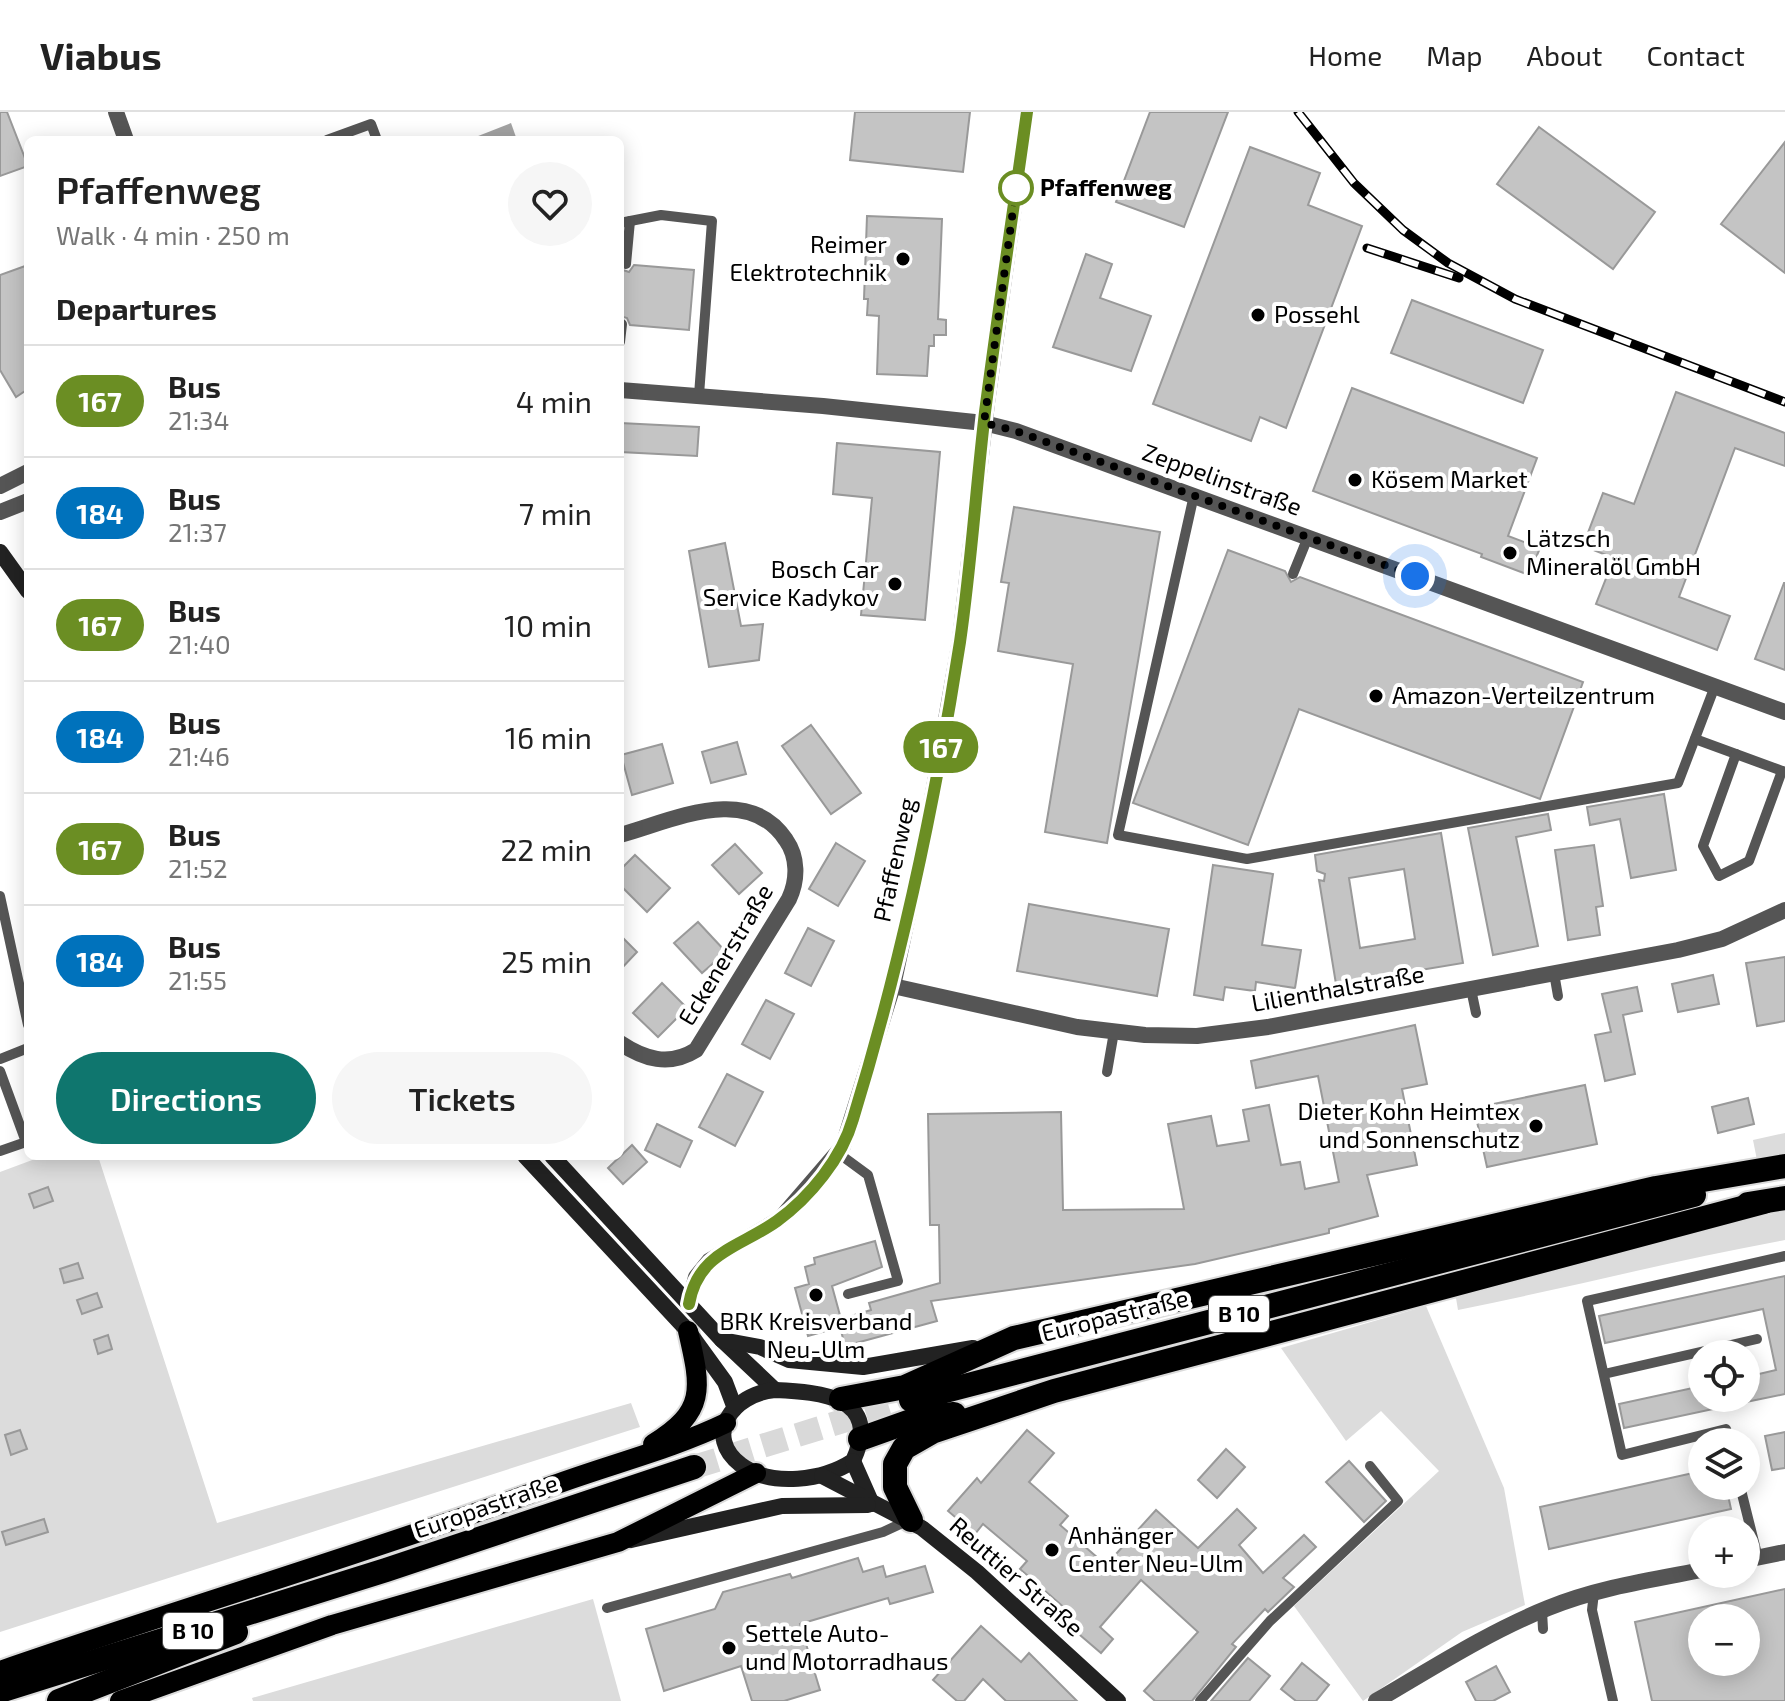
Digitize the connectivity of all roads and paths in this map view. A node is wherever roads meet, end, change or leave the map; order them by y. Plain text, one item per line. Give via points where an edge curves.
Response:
1 (116, 112) edge
2 (1027, 112) edge
3 (125, 136) edge
4 (338, 136) edge
5 (376, 136) edge
6 (625, 222) edge
7 (626, 264) dead end
8 (624, 390) edge
9 (699, 395) junction
10 (984, 423) junction
11 (24, 474) edge
12 (0, 486) edge
13 (1194, 495) junction
14 (24, 503) edge
15 (0, 512) edge
16 (1308, 537) junction
17 (0, 552) edge
18 (1293, 574) dead end
19 (24, 585) edge
20 (1715, 686) junction
21 (1785, 712) edge
22 (1695, 739) junction
23 (1736, 754) junction
24 (1784, 772) edge
25 (624, 834) edge
26 (0, 896) edge
27 (1785, 910) edge
28 (1554, 973) junction
29 (893, 986) junction
30 (1471, 989) junction
31 (1558, 996) dead end
32 (24, 1007) edge
33 (1476, 1013) dead end
34 (1114, 1032) junction
35 (624, 1045) edge
36 (24, 1050) edge
37 (0, 1059) edge
38 (0, 1071) edge
39 (1107, 1072) dead end
40 (24, 1137) edge
41 (24, 1143) edge
42 (0, 1151) edge
43 (838, 1153) junction
44 (529, 1160) edge
45 (556, 1160) edge
46 (1785, 1168) edge
47 (1775, 1200) edge
48 (1567, 1231) junction
49 (1785, 1256) edge
50 (848, 1294) dead end
51 (689, 1304) junction
52 (682, 1324) junction
53 (1014, 1338) junction
54 (1757, 1339) dead end
55 (722, 1340) junction
56 (1604, 1374) junction
57 (775, 1390) junction
58 (841, 1399) junction
59 (911, 1400) tunnel mouth
60 (996, 1410) junction
61 (730, 1415) junction
62 (1688, 1438) edge
63 (856, 1450) junction
64 (632, 1457) junction
65 (1370, 1466) dead end
66 (694, 1467) tunnel mouth
67 (756, 1473) junction
68 (822, 1476) junction
69 (873, 1505) junction
70 (911, 1520) junction
71 (618, 1542) junction
72 (1785, 1552) edge
73 (1760, 1557) edge
74 (386, 1570) junction
75 (1688, 1573) edge
76 (1594, 1593) junction
77 (607, 1608) dead end
78 (1542, 1611) junction
79 (1543, 1629) dead end
80 (0, 1671) edge
81 (0, 1691) edge
82 (59, 1701) edge
83 (120, 1701) edge
84 (1118, 1701) edge
85 (1200, 1701) edge
86 (1376, 1701) edge
87 (1613, 1701) edge

1 - 3 street
2 - 10 street, Pfaffenweg
4 - 5 lane via 371,124
6 - 7 lane
6 - 9 lane via 661,215 712,221
8 - 9 street, Zeppelinstraße
9 - 10 street, Zeppelinstraße
10 - 13 street, Zeppelinstraße
10 - 29 street, Pfaffenweg via 960,640
11 - 12 street
13 - 16 street, Zeppelinstraße
13 - 22 lane via 1118,835 1247,859 1678,783
14 - 15 street
16 - 18 lane
16 - 20 street, Zeppelinstraße
17 - 19 main road
20 - 21 street, Zeppelinstraße
20 - 22 lane
22 - 23 lane
23 - 24 lane
23 - 24 lane via 1703,846 1719,876 1749,861
25 - 35 street, Eckenerstraße via 719,809 747,810 782,834 794,856 796,876 789,899 696,1050 663,1060
26 - 32 lane
27 - 28 street, Lilienthalstraße via 1722,939
28 - 30 street, Lilienthalstraße
28 - 31 lane
29 - 34 street, Lilienthalstraße
29 - 43 street, Pfaffenweg via 853,1121
30 - 33 lane
30 - 34 street, Lilienthalstraße via 1212,1034
34 - 39 lane
36 - 37 lane
38 - 40 lane
41 - 42 lane
43 - 50 lane via 868,1175 898,1281
43 - 51 street, Pfaffenweg via 780,1219 709,1261 696,1277
44 - 52 main road
45 - 51 main road
46 - 48 highway, Europastraße / B 10
46 - 53 highway via 1656,1188
47 - 48 highway, Europastraße / B 10
47 - 60 highway
48 - 59 highway, Europastraße / B 10
49 - 56 lane via 1587,1301
51 - 52 lane
51 - 55 main road
52 - 61 main road via 725,1382
52 - 64 main road via 698,1380 695,1405 681,1425
53 - 55 main road via 863,1367 789,1360 760,1347
53 - 58 highway via 905,1387
54 - 56 lane
55 - 57 main road
56 - 62 lane via 1622,1455
57 - 58 main road
57 - 61 main road via 756,1391
58 - 63 main road via 860,1424
60 - 63 highway via 919,1418
60 - 70 highway via 917,1439 898,1456 895,1487
61 - 64 main road via 691,1440
61 - 67 main road via 729,1450
63 - 68 main road
63 - 69 main road
64 - 80 main road via 427,1531
65 - 85 lane via 1398,1501 1270,1621
66 - 74 highway, Europastraße / B 10
67 - 68 main road
67 - 71 main road
68 - 69 main road, Reuttier Straße
69 - 70 main road, Reuttier Straße
69 - 71 main road via 782,1506
70 - 77 lane
70 - 84 main road, Reuttier Straße via 977,1572
71 - 83 main road via 332,1625
72 - 73 street
74 - 81 highway, Europastraße / B 10
74 - 82 highway, Europastraße / B 10
75 - 76 street
76 - 78 street
76 - 87 lane via 1592,1610
78 - 79 lane
78 - 86 street

